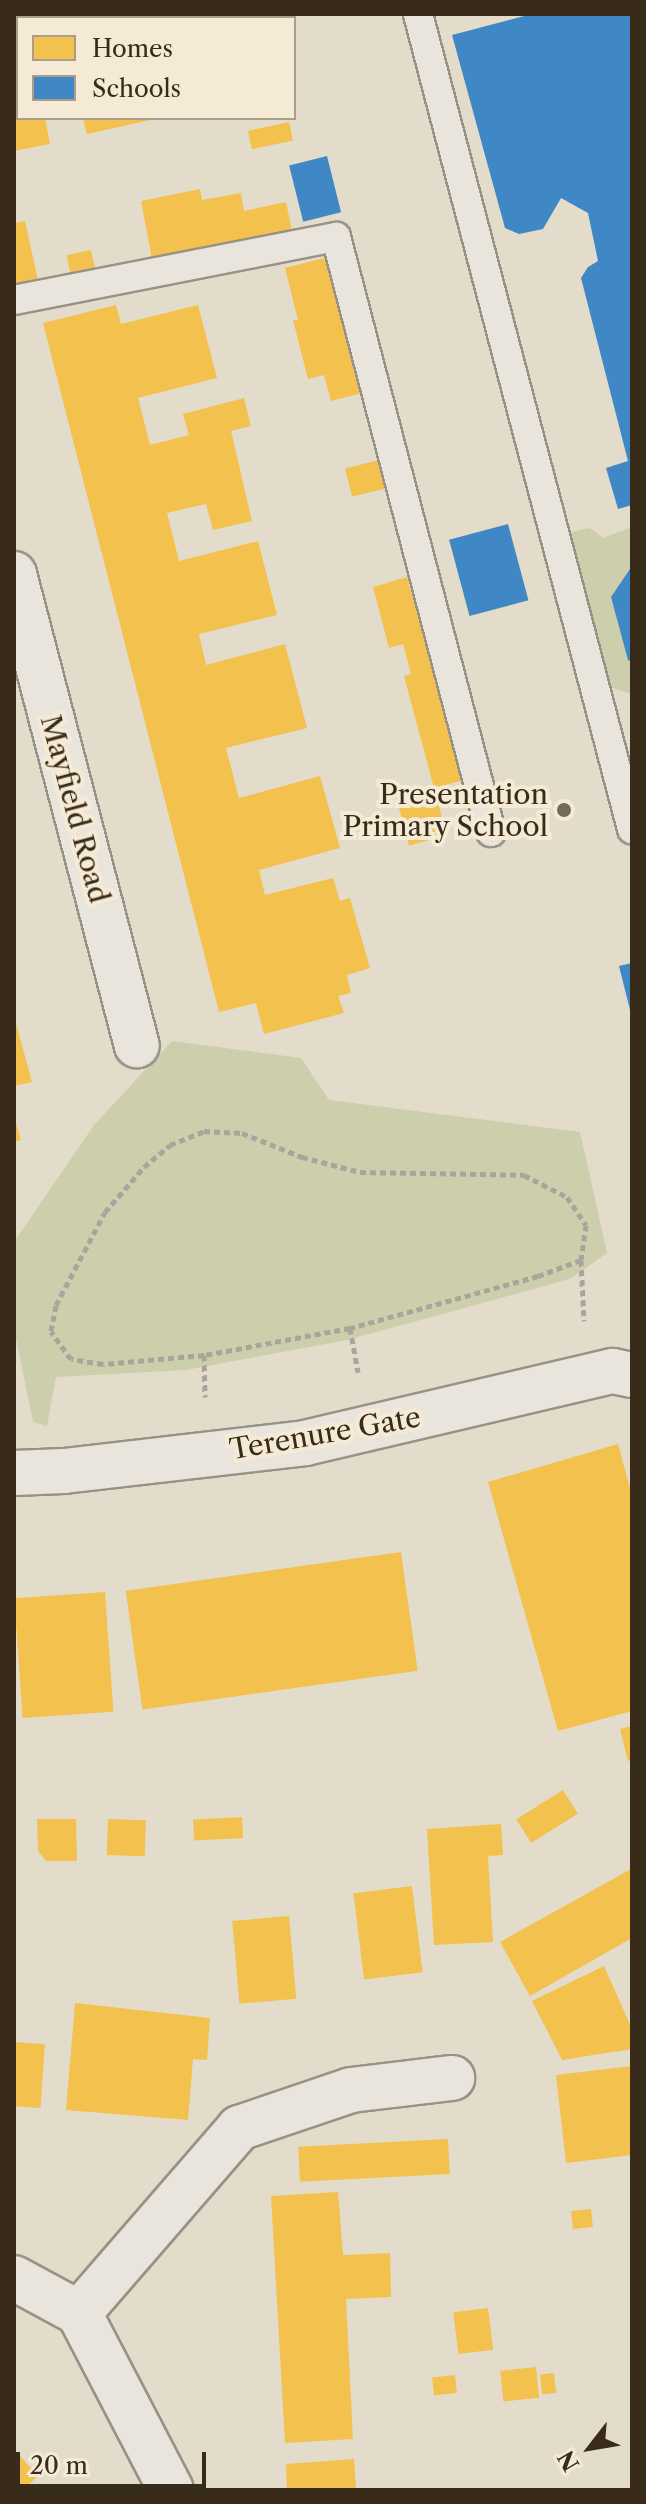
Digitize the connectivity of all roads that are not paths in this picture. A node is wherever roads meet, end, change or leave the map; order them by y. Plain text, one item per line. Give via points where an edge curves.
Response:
1 (418, 14) edge
2 (14, 300) edge
3 (14, 574) edge
4 (632, 829) edge
5 (491, 832) dead end
6 (137, 1045) dead end
7 (632, 1375) edge
8 (14, 1473) edge
9 (452, 2078) dead end
10 (14, 2278) edge
11 (79, 2313) junction
12 (171, 2490) edge

1 - 4 lane
2 - 5 lane via 336,237
3 - 6 street, Mayfield Road
7 - 8 street, Terenure Gate via 613,1371 305,1443
9 - 11 street via 351,2090 239,2128
10 - 11 street
11 - 12 street

